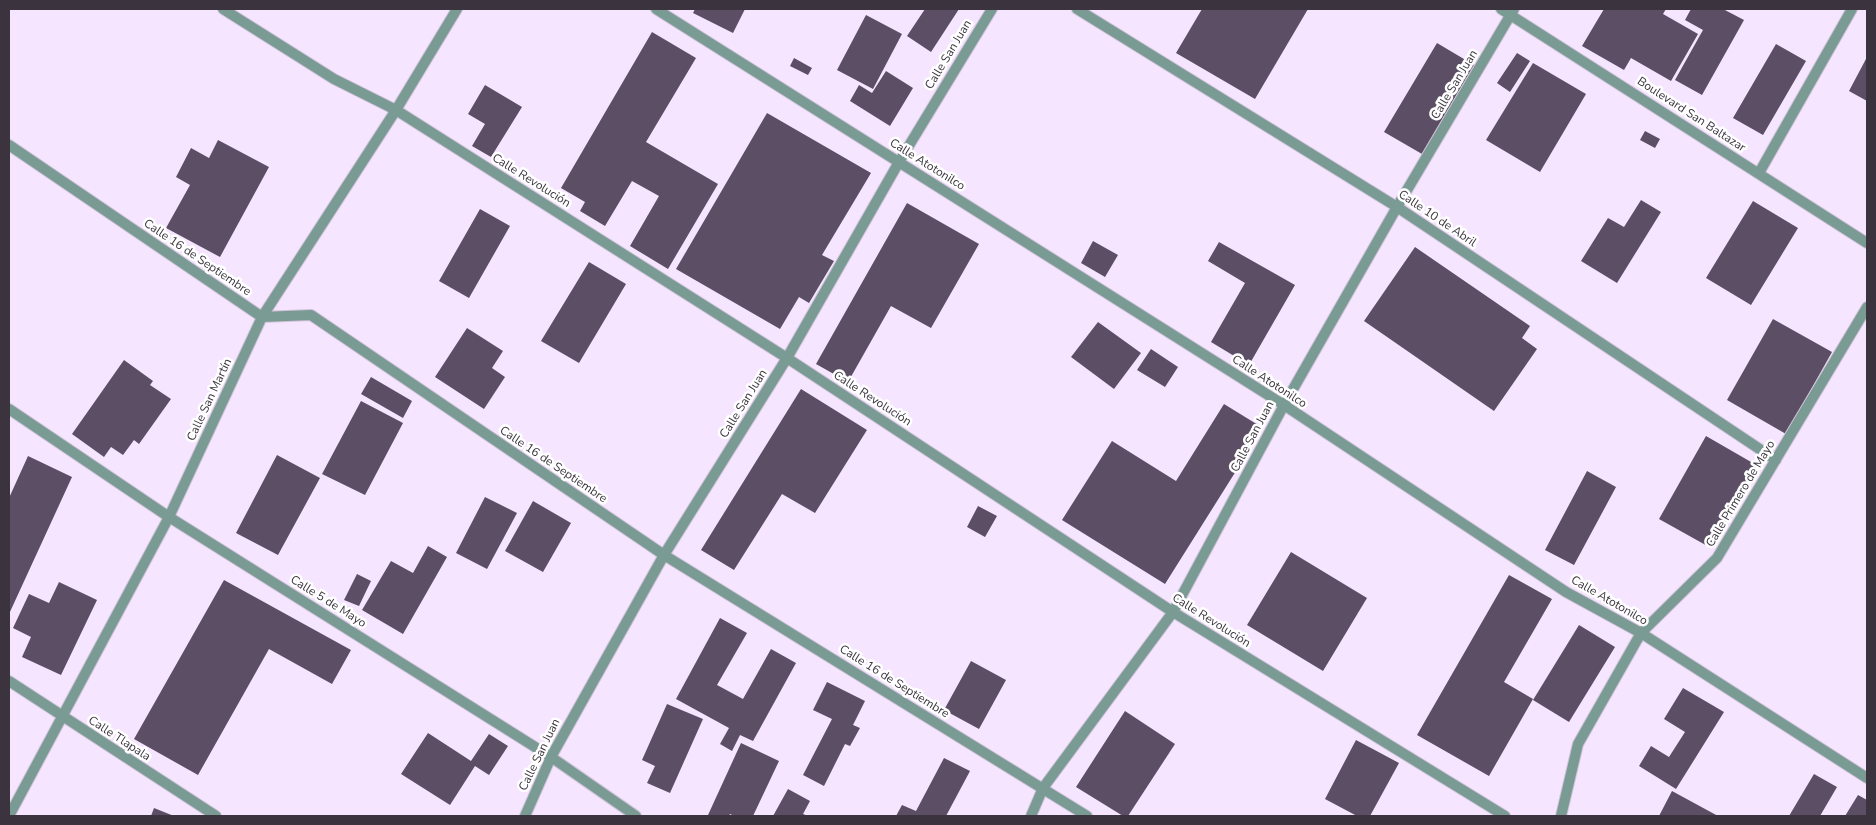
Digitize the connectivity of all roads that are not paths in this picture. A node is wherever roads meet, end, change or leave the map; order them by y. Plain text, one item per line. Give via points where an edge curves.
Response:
1 (223, 9) edge
2 (457, 9) edge
3 (656, 9) edge
4 (992, 9) edge
5 (1077, 9) edge
6 (1501, 9) edge
7 (1852, 9) edge
8 (1513, 12) edge
9 (396, 110) junction
10 (9, 145) edge
11 (899, 162) junction
12 (1758, 173) junction
13 (1397, 207) junction
14 (1867, 243) edge
15 (1867, 307) edge
16 (262, 317) junction
17 (787, 358) junction
18 (1284, 405) junction
19 (9, 409) edge
20 (1776, 460) junction
21 (169, 517) junction
22 (664, 555) junction
23 (1173, 612) junction
24 (1641, 633) junction
25 (9, 681) edge
26 (63, 717) junction
27 (551, 757) junction
28 (1867, 778) edge
29 (1043, 788) junction
30 (9, 816) edge
31 (216, 816) edge
32 (525, 816) edge
33 (636, 816) edge
34 (1031, 816) edge
35 (1087, 816) edge
36 (1505, 816) edge
37 (1561, 816) edge

1 - 9 street, Calle Revolución via 334,79
2 - 9 street, Calle San Martín
3 - 11 street, Calle Atotonilco
4 - 11 street, Calle San Juan
5 - 13 street, Calle 10 de Abril
6 - 8 street, Boulevard San Baltazar
7 - 12 street
8 - 12 street, Boulevard San Baltazar
8 - 13 street, Calle San Juan
9 - 16 street, Calle San Martín
9 - 17 street, Calle Revolución
10 - 16 street, Calle 16 de Septiembre
11 - 17 street, Calle San Juan
11 - 18 street, Calle Atotonilco
12 - 14 street, Boulevard San Baltazar
13 - 18 street, Calle San Juan
13 - 20 street, Calle 10 de Abril
15 - 20 street, Calle Primero de Mayo
16 - 21 street, Calle San Martín
16 - 22 street, Calle 16 de Septiembre via 311,316
17 - 22 street, Calle San Juan
17 - 23 street, Calle Revolución
18 - 23 street, Calle San Juan
18 - 24 street, Calle Atotonilco via 1566,592
19 - 21 street, Calle 5 de Mayo
20 - 24 street, Calle Primero de Mayo via 1717,558
21 - 26 street, Calle San Martín
21 - 27 street, Calle 5 de Mayo
22 - 27 street, Calle San Juan
22 - 29 street, Calle 16 de Septiembre
23 - 29 street, Calle San Juan
23 - 36 street, Calle Revolución
24 - 28 street, Calle Atotonilco
24 - 37 street, Calle Primero de Mayo via 1578,744
25 - 26 street, Calle Tlapala
26 - 30 street, Calle San Martín
26 - 31 street, Calle Tlapala
27 - 32 street, Calle San Juan
27 - 33 street, Calle 5 de Mayo
29 - 34 street, Calle San Juan
29 - 35 street, Calle 16 de Septiembre

